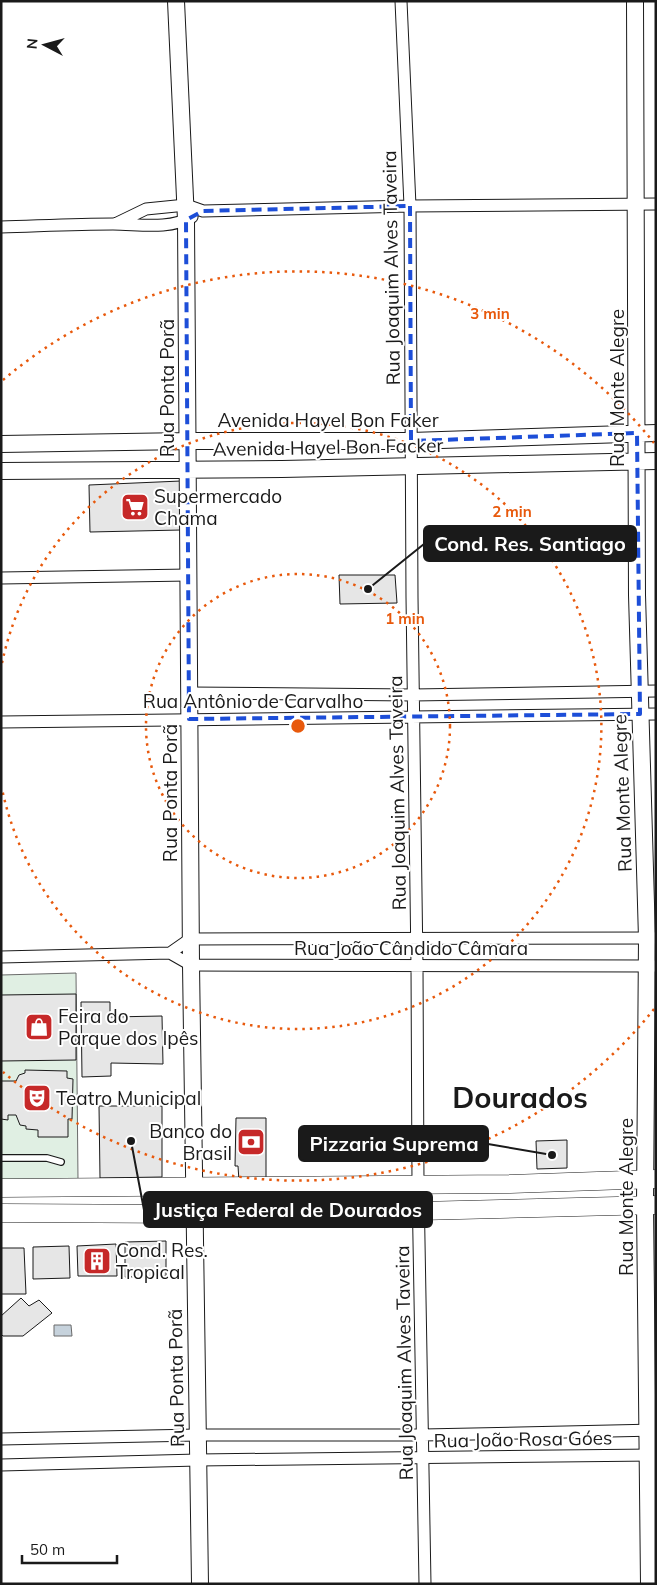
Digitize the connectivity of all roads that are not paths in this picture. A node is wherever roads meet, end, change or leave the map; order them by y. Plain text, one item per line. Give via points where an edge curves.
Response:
1 (176, 1) edge
2 (401, 1) edge
3 (635, 1) edge
4 (637, 204) junction
5 (656, 204) edge
6 (410, 206) junction
7 (186, 212) junction
8 (115, 224) junction
9 (1, 227) edge
10 (637, 433) junction
11 (656, 433) edge
12 (188, 441) junction
13 (412, 441) junction
14 (1, 444) edge
15 (638, 461) junction
16 (656, 461) edge
17 (412, 467) junction
18 (188, 469) junction
19 (1, 471) edge
20 (189, 575) junction
21 (1, 578) edge
22 (648, 691) edge
23 (189, 692) junction
24 (414, 695) junction
25 (648, 714) edge
26 (414, 718) junction
27 (189, 719) junction
28 (1, 722) edge
29 (417, 938) junction
30 (651, 938) edge
31 (190, 939) junction
32 (170, 953) junction
33 (1, 957) edge
34 (191, 965) junction
35 (418, 966) junction
36 (651, 966) edge
37 (1, 1158) edge
38 (61, 1162) dead end
39 (650, 1179) edge
40 (418, 1184) junction
41 (193, 1187) junction
42 (1, 1188) edge
43 (650, 1205) edge
44 (419, 1211) junction
45 (1, 1213) edge
46 (194, 1214) junction
47 (652, 1430) edge
48 (423, 1434) junction
49 (197, 1435) junction
50 (1, 1439) edge
51 (652, 1455) edge
52 (424, 1458) junction
53 (198, 1460) junction
54 (1, 1465) edge
55 (200, 1584) edge
56 (425, 1584) edge
57 (648, 1584) edge

1 - 7 street, Rua Ponta Porã
2 - 6 street, Rua Joaquim Alves Taveira
3 - 4 street, Rua Monte Alegre
4 - 5 street
4 - 6 street
4 - 10 street, Rua Monte Alegre
6 - 7 street
6 - 13 street, Rua Joaquim Alves Taveira
7 - 8 street via 149,226
7 - 8 street via 146,209
7 - 12 street, Rua Ponta Porã
8 - 9 street
10 - 11 street, Avenida Hayel Bon Faker
10 - 13 street, Avenida Hayel Bon Faker
10 - 15 street, Rua Monte Alegre
12 - 13 street, Avenida Hayel Bon Faker
12 - 14 street, Avenida Hayel Bon Faker
12 - 18 street, Rua Ponta Porã
13 - 17 street, Rua Joaquim Alves Taveira
15 - 16 street, Avenida Hayel Bon Facker
15 - 17 street, Avenida Hayel Bon Facker
15 - 22 street, Rua Monte Alegre via 637,595
17 - 18 street, Avenida Hayel Bon Facker
17 - 24 street, Rua Joaquim Alves Taveira
18 - 19 street, Avenida Hayel Bon Facker
18 - 20 street, Rua Ponta Porã
20 - 21 street
20 - 23 street, Rua Ponta Porã
22 - 24 street, Rua Antônio de Carvalho
22 - 25 street, Rua Monte Alegre
23 - 24 street, Rua Antônio de Carvalho
23 - 27 street, Rua Ponta Porã
24 - 26 street, Rua Joaquim Alves Taveira
25 - 26 street, Rua Antônio de Carvalho
25 - 30 street, Rua Monte Alegre
26 - 27 street, Rua Antônio de Carvalho
26 - 29 street, Rua Joaquim Alves Taveira
27 - 28 street, Rua Antônio de Carvalho
27 - 31 street, Rua Ponta Porã
29 - 30 street
29 - 31 street
29 - 35 street, Rua Joaquim Alves Taveira
30 - 36 street, Rua Monte Alegre
31 - 32 street
31 - 34 street, Rua Ponta Porã
32 - 33 street
32 - 34 street, Rua João Cândido Câmara
34 - 35 street, Rua João Cândido Câmara
34 - 41 street, Rua Ponta Porã
35 - 36 street, Rua João Cândido Câmara
35 - 40 street, Rua Joaquim Alves Taveira
36 - 39 street, Rua Monte Alegre
37 - 38 lane via 47,1158
39 - 40 main road
39 - 43 street, Rua Monte Alegre
40 - 41 main road
40 - 44 street, Rua Joaquim Alves Taveira
41 - 42 main road
41 - 46 street, Rua Ponta Porã
43 - 44 main road
43 - 47 street, Rua Monte Alegre
44 - 46 main road
44 - 48 street, Rua Joaquim Alves Taveira
45 - 46 main road
46 - 49 street, Rua Ponta Porã
47 - 48 street, Rua João Rosa Góes
47 - 51 street, Rua Monte Alegre
48 - 49 street, Rua João Rosa Góes
48 - 52 street, Rua Joaquim Alves Taveira
49 - 50 street, Rua João Rosa Góes
49 - 53 street, Rua Ponta Porã
51 - 52 street, Rua João Rosa Góes
51 - 57 street, Rua Monte Alegre
52 - 53 street, Rua João Rosa Góes
52 - 56 street, Rua Joaquim Alves Taveira
53 - 54 street, Rua João Rosa Góes
53 - 55 street, Rua Ponta Porã

